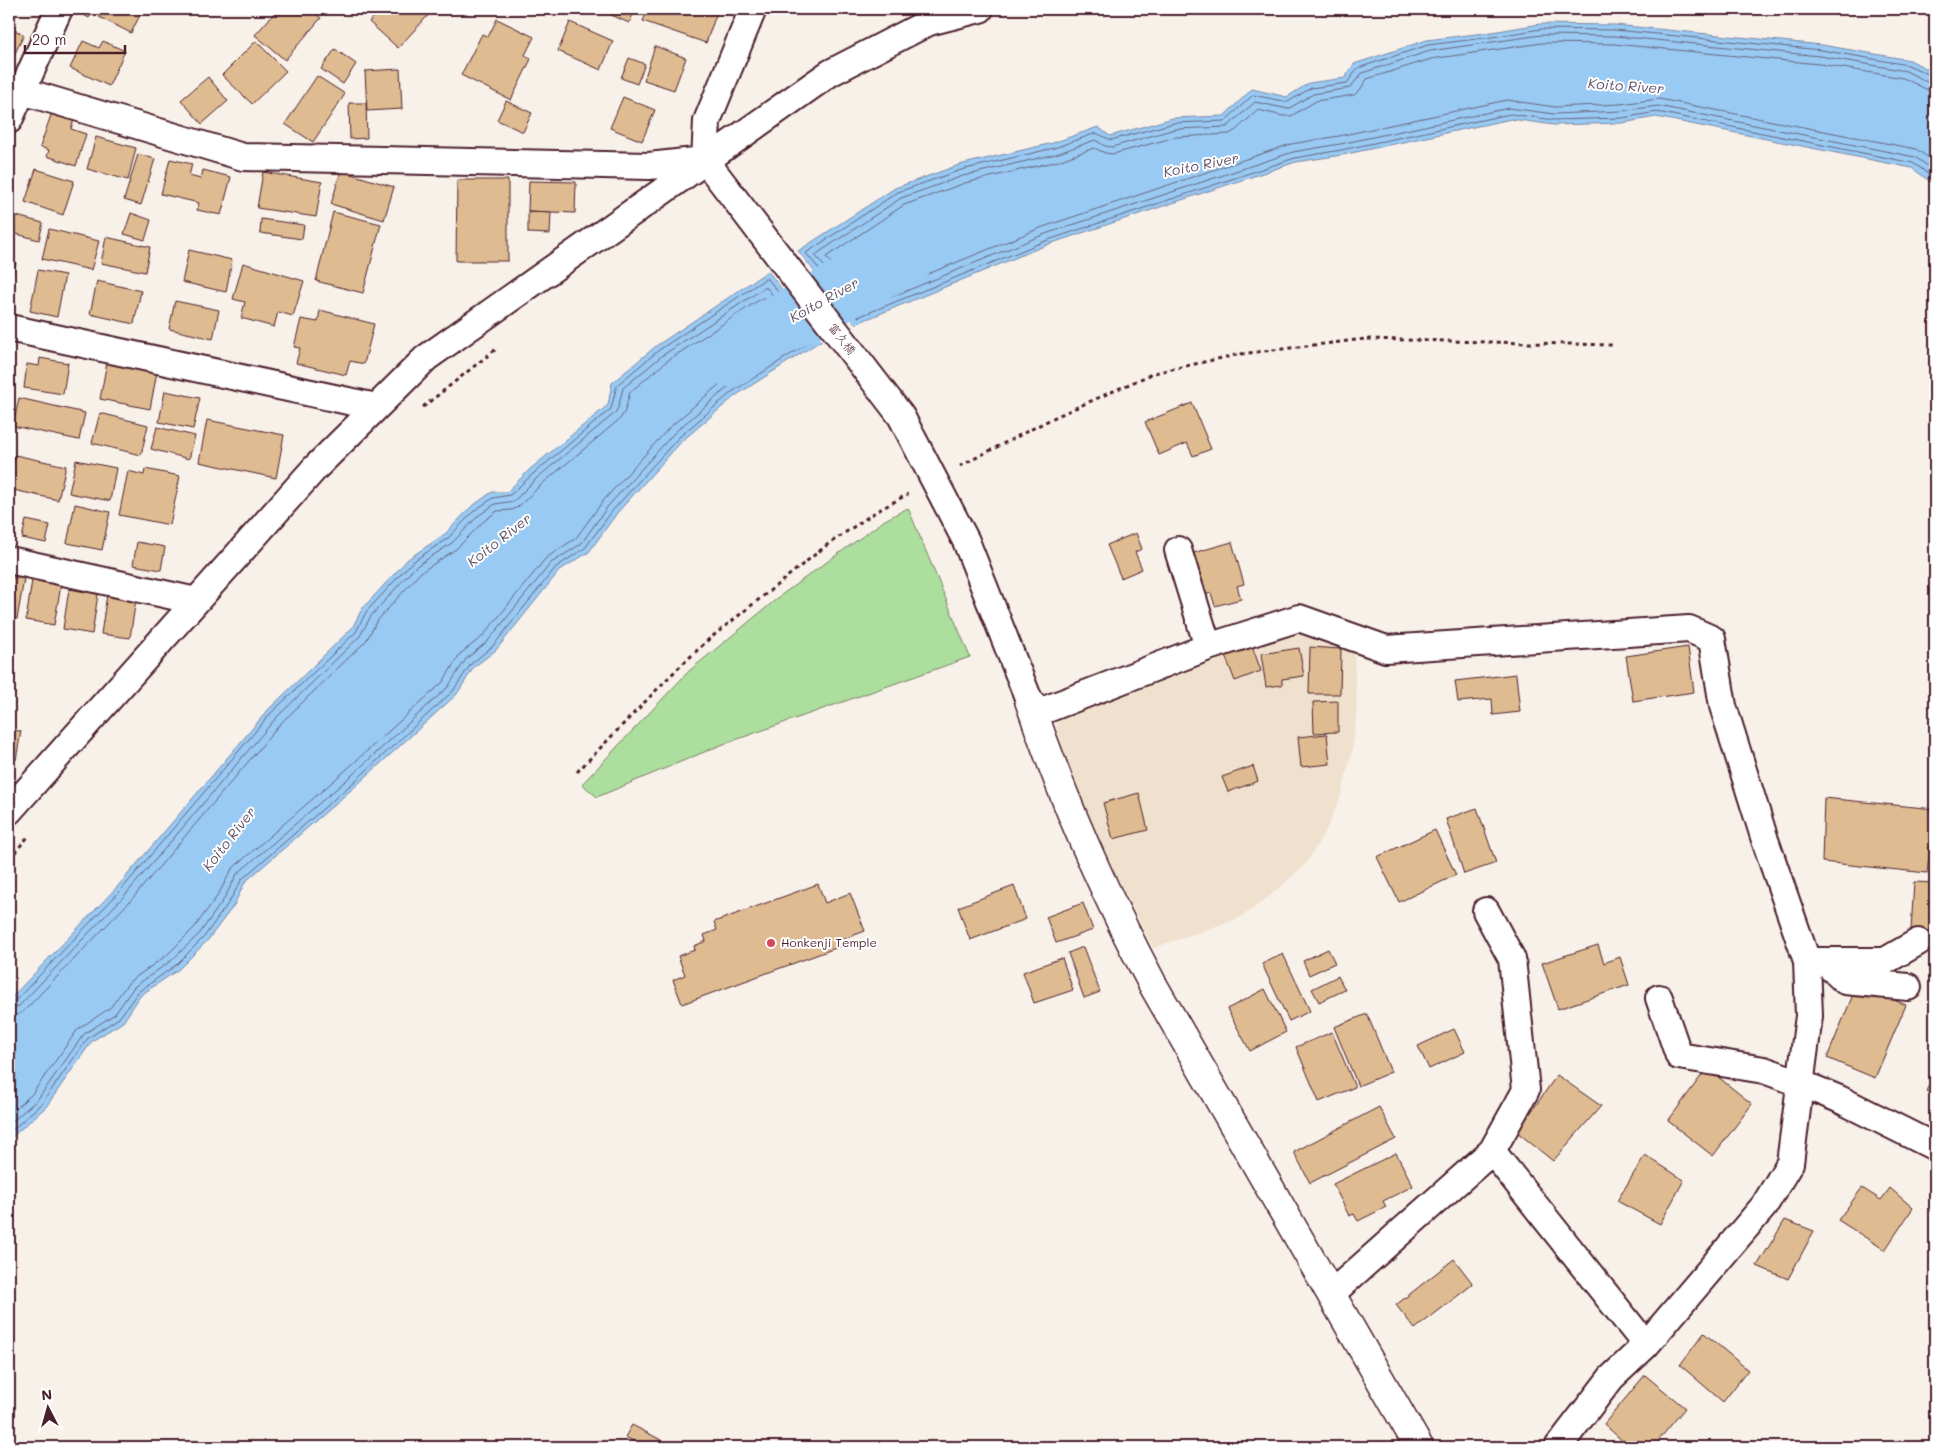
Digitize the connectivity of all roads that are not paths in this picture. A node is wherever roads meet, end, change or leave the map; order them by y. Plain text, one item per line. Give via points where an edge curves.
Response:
1 (60, 9) edge
2 (753, 9) edge
3 (980, 9) edge
4 (22, 91) junction
5 (9, 120) edge
6 (705, 160) junction
7 (9, 328) edge
8 (376, 407) junction
9 (1178, 550) dead end
10 (9, 560) edge
11 (196, 601) junction
12 (1208, 647) junction
13 (1031, 707) junction
14 (9, 811) edge
15 (1486, 911) dead end
16 (1918, 942) dead end
17 (1815, 961) junction
18 (1908, 987) dead end
19 (1659, 998) dead end
20 (1800, 1083) junction
21 (1935, 1147) edge
22 (1492, 1151) junction
23 (1331, 1294) junction
24 (1646, 1345) junction
25 (1414, 1445) edge
26 (1558, 1447) edge

1 - 4 street
2 - 6 street via 708,121
3 - 6 street via 929,22 830,73
4 - 5 street
4 - 6 street via 243,157 649,166
6 - 8 street via 426,358
6 - 13 street, 富久橋 via 901,416 966,541
7 - 8 street
8 - 11 street via 315,468
9 - 12 street
10 - 11 street
11 - 14 street
12 - 13 street
12 - 17 street via 1299,618 1386,649 1688,629 1712,639 1723,706 1765,840
13 - 23 street via 1083,843 1127,936
15 - 22 street via 1512,959 1526,1090
16 - 17 street via 1885,961
17 - 18 street via 1845,981
17 - 20 street
19 - 20 street via 1679,1056 1764,1070
20 - 21 street
20 - 24 street via 1790,1163 1764,1206
22 - 23 street
22 - 24 street
23 - 25 street
24 - 26 street via 1611,1378

